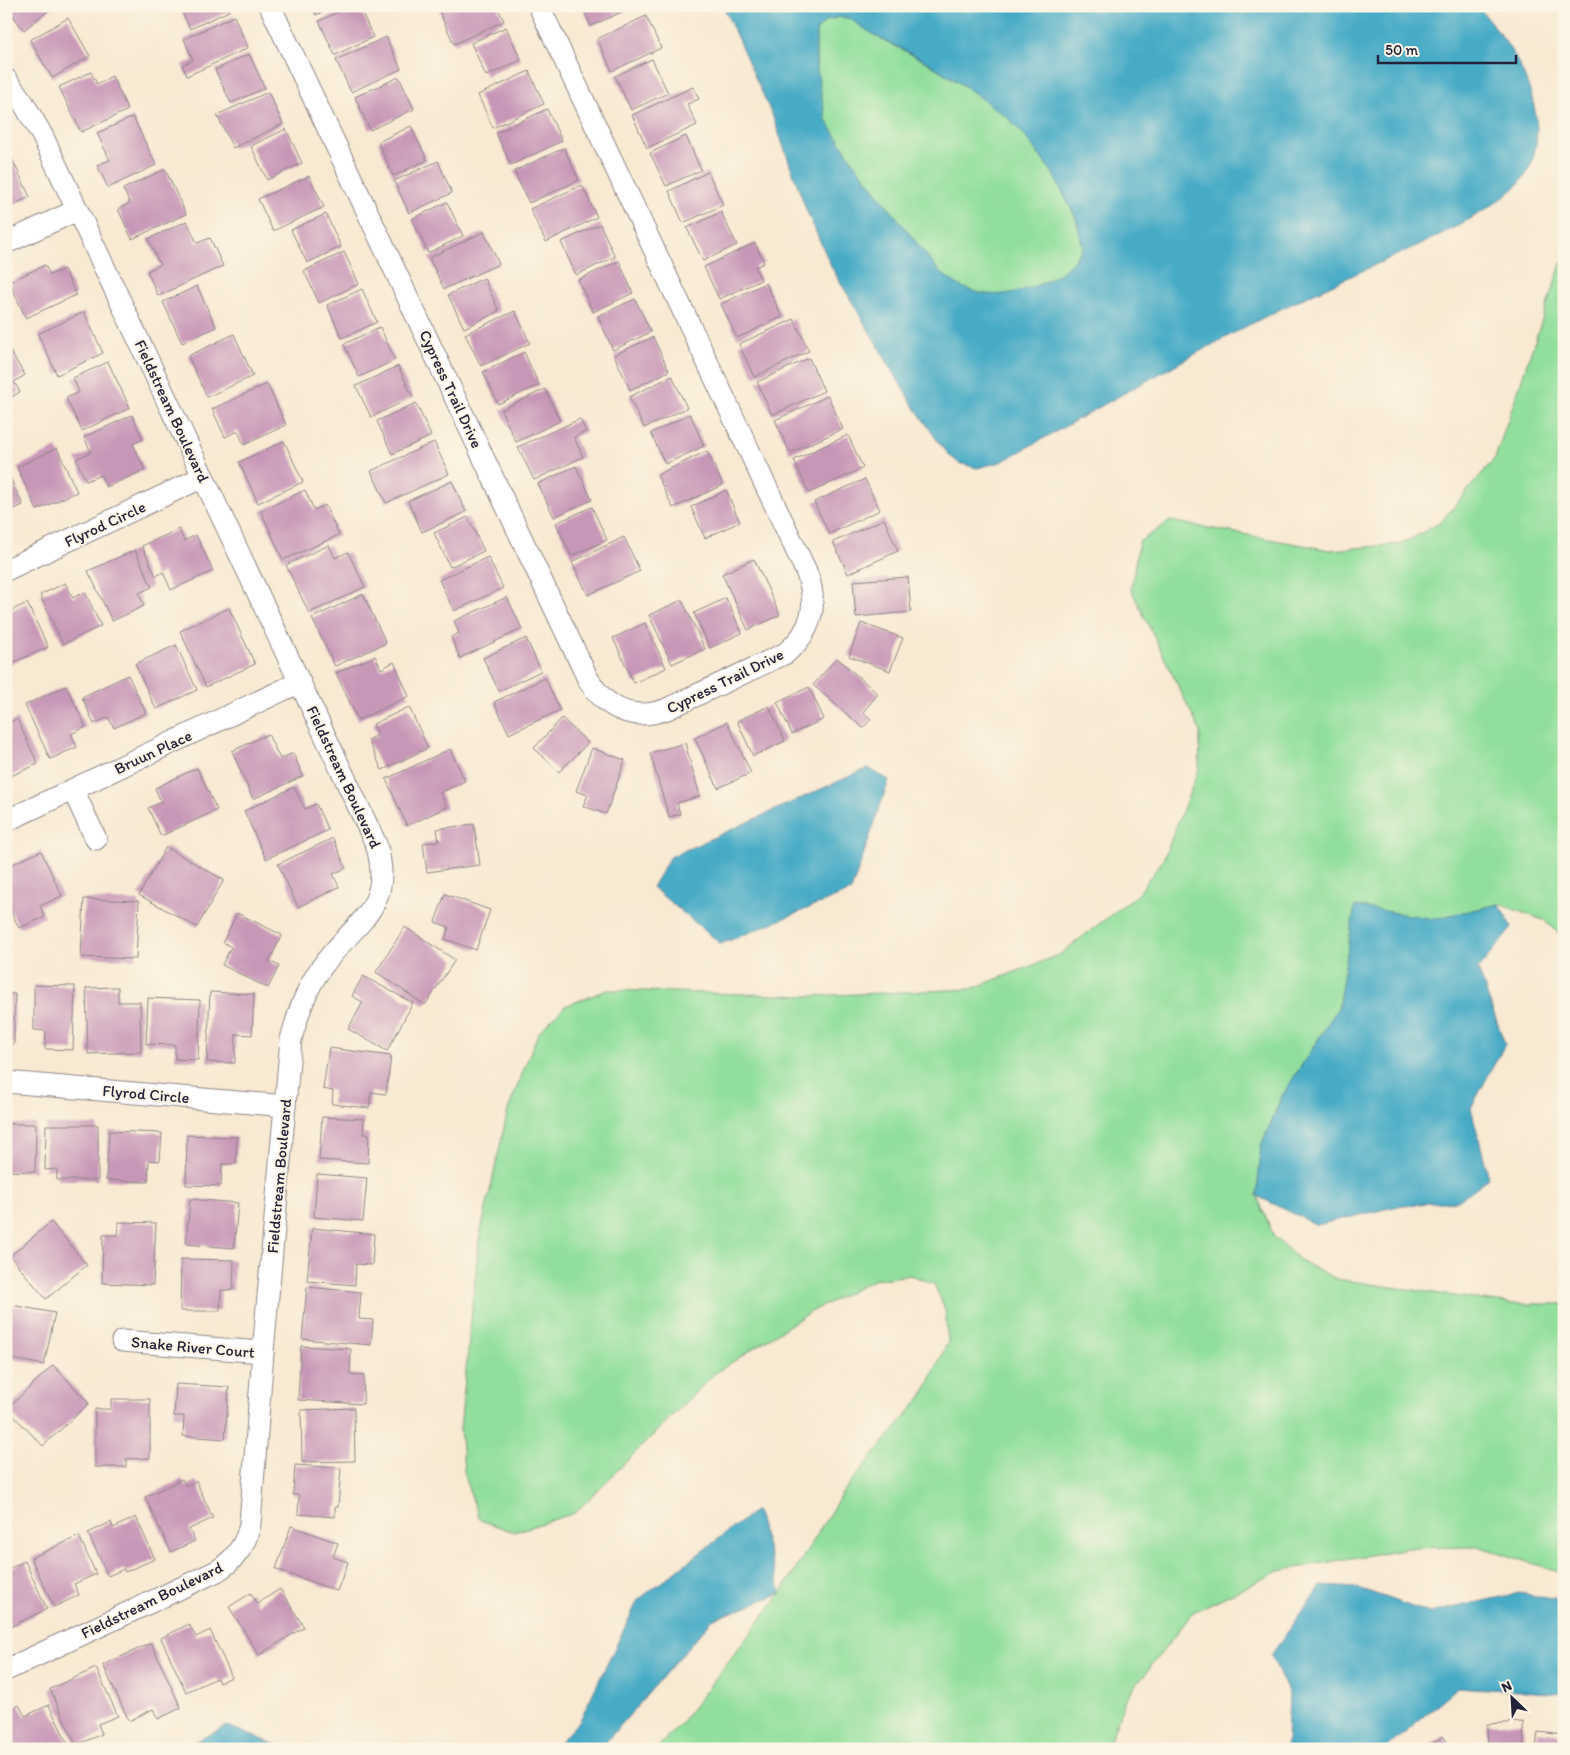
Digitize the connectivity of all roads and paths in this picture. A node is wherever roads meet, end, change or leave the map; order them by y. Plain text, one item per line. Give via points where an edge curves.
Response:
1 (270, 6) edge
2 (540, 6) edge
3 (6, 79) edge
4 (77, 210) junction
5 (6, 243) edge
6 (203, 477) junction
7 (6, 570) edge
8 (300, 682) junction
9 (73, 790) junction
10 (6, 821) edge
11 (96, 839) dead end
12 (6, 1082) edge
13 (285, 1106) junction
14 (122, 1341) dead end
15 (263, 1352) junction
16 (6, 1670) edge

1 - 2 street, Cypress Trail Drive via 588,679 599,696 613,706 637,714 653,714 786,653 800,640 810,621 812,588
3 - 4 street, Fieldstream Boulevard via 42,135
4 - 5 street
4 - 6 street, Fieldstream Boulevard
6 - 7 street, Flyrod Circle
6 - 8 street, Fieldstream Boulevard
8 - 9 street, Bruun Place
8 - 13 street, Fieldstream Boulevard via 376,844 382,882 370,912 320,970 299,1011 289,1053
9 - 10 street, Bruun Place
9 - 11 street
12 - 13 street, Flyrod Circle
13 - 15 street, Fieldstream Boulevard
14 - 15 street, Snake River Court
15 - 16 street, Fieldstream Boulevard via 250,1524 246,1539 234,1558 217,1571

